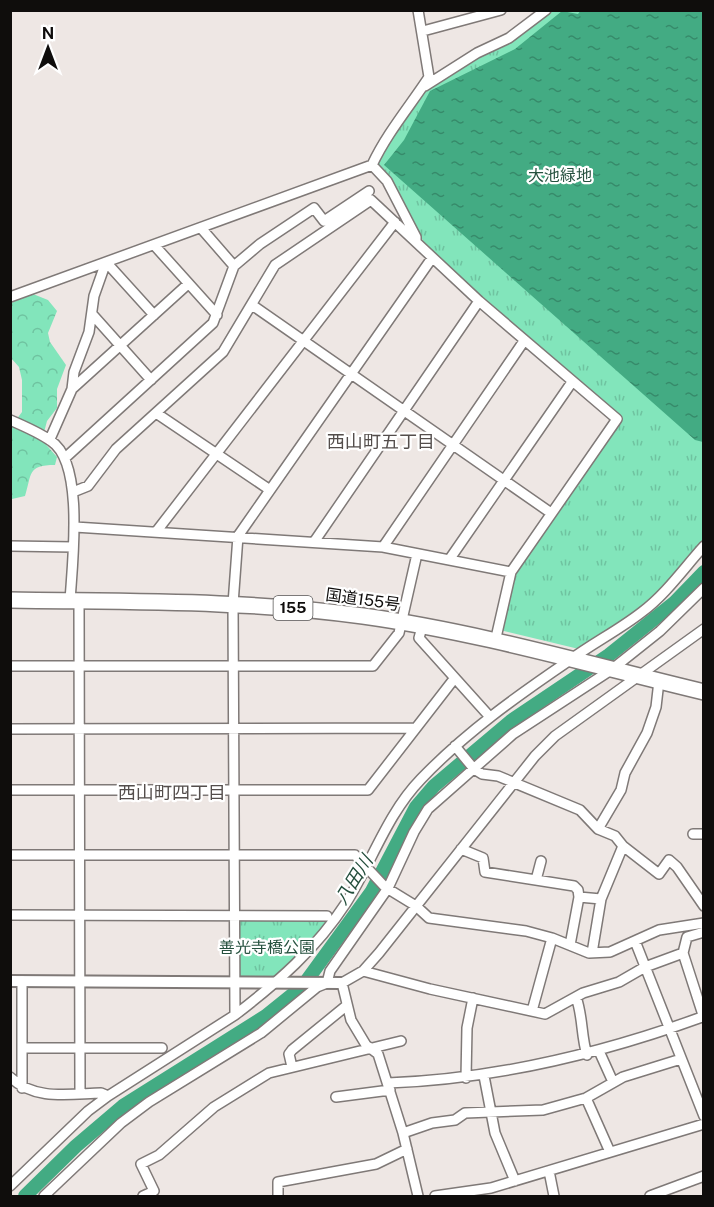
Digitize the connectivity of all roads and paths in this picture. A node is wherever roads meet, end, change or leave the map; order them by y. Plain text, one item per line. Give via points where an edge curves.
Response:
1 (418, 10) edge
2 (501, 10) edge
3 (546, 10) edge
4 (423, 31) junction
5 (423, 87) junction
6 (372, 165) junction
7 (369, 191) dead end
8 (395, 222) junction
9 (201, 228) junction
10 (416, 242) junction
11 (155, 246) junction
12 (432, 258) junction
13 (106, 262) junction
14 (234, 266) junction
15 (188, 284) junction
16 (10, 297) edge
17 (479, 301) junction
18 (252, 305) junction
19 (92, 314) junction
20 (154, 315) junction
21 (217, 315) junction
22 (303, 341) junction
23 (524, 341) junction
24 (121, 346) junction
25 (351, 374) junction
26 (151, 380) junction
27 (572, 382) junction
28 (72, 389) junction
29 (403, 411) junction
30 (156, 413) junction
31 (10, 420) edge
32 (50, 440) junction
33 (453, 445) junction
34 (216, 454) junction
35 (65, 458) junction
36 (504, 480) junction
37 (270, 490) junction
38 (73, 492) junction
39 (551, 513) junction
40 (75, 527) junction
41 (156, 532) junction
42 (238, 536) junction
43 (314, 542) junction
44 (10, 546) edge
45 (704, 546) edge
46 (73, 547) junction
47 (383, 547) junction
48 (417, 554) junction
49 (449, 560) junction
50 (511, 572) junction
51 (704, 588) edge
52 (10, 600) edge
53 (75, 601) junction
54 (233, 604) junction
55 (403, 623) junction
56 (422, 627) junction
57 (704, 629) edge
58 (495, 642) junction
59 (570, 660) junction
60 (79, 665) junction
61 (234, 665) junction
62 (10, 666) edge
63 (611, 669) junction
64 (637, 676) junction
65 (454, 679) junction
66 (659, 681) junction
67 (704, 692) edge
68 (490, 717) junction
69 (416, 728) junction
70 (10, 729) edge
71 (80, 729) junction
72 (234, 729) junction
73 (455, 747) junction
74 (473, 768) junction
75 (513, 782) junction
76 (10, 790) edge
77 (80, 790) junction
78 (235, 790) junction
79 (598, 829) junction
80 (623, 846) junction
81 (461, 849) junction
82 (10, 855) edge
83 (79, 855) junction
84 (234, 856) junction
85 (541, 861) dead end
86 (367, 869) junction
87 (536, 880) junction
88 (387, 887) junction
89 (579, 897) junction
90 (601, 899) junction
91 (416, 906) junction
92 (704, 906) edge
93 (10, 915) edge
94 (79, 915) junction
95 (235, 916) junction
96 (327, 916) dead end
97 (704, 923) edge
98 (704, 932) edge
99 (552, 938) junction
100 (635, 941) junction
101 (570, 945) junction
102 (592, 953) junction
103 (683, 953) junction
104 (645, 967) junction
105 (363, 971) junction
106 (16, 981) edge
107 (80, 981) junction
108 (234, 982) junction
109 (278, 982) junction
110 (327, 983) junction
111 (342, 983) junction
112 (576, 997) junction
113 (473, 998) junction
114 (346, 1006) junction
115 (532, 1011) junction
116 (235, 1015) junction
117 (703, 1017) edge
118 (670, 1029) junction
119 (401, 1041) dead end
120 (372, 1047) junction
121 (22, 1048) junction
122 (80, 1048) junction
123 (162, 1048) dead end
124 (599, 1051) junction
125 (587, 1055) junction
126 (681, 1059) junction
127 (292, 1067) junction
128 (484, 1076) junction
129 (10, 1077) edge
130 (466, 1078) junction
131 (613, 1082) junction
132 (389, 1087) junction
133 (22, 1088) junction
134 (80, 1093) junction
135 (108, 1096) junction
136 (336, 1097) dead end
137 (586, 1098) junction
138 (491, 1113) junction
139 (704, 1116) edge
140 (704, 1124) edge
141 (403, 1133) junction
142 (407, 1149) junction
143 (610, 1152) junction
144 (549, 1171) junction
145 (704, 1176) edge
146 (515, 1181) junction
147 (10, 1186) edge
148 (490, 1192) edge
149 (44, 1197) edge
150 (144, 1197) edge
151 (278, 1197) edge
152 (418, 1197) edge
153 (435, 1197) edge
154 (554, 1197) edge
155 (650, 1197) edge

1 - 4 street
2 - 4 street
3 - 5 street via 509,38
4 - 5 street via 429,77
5 - 6 street via 412,97
6 - 9 street
6 - 10 street via 387,181
7 - 14 street via 324,221 314,208
8 - 10 street
8 - 18 street via 371,200 275,265
8 - 22 street
9 - 11 street
9 - 14 street
10 - 12 street
11 - 13 street
11 - 15 street
12 - 17 street
12 - 25 street
13 - 16 street
13 - 19 street
13 - 20 street
14 - 21 street
15 - 20 street
15 - 21 street
17 - 23 street
17 - 29 street
18 - 22 street
18 - 30 street via 223,352
19 - 24 street
19 - 28 street
20 - 24 street
21 - 26 street
22 - 25 street
22 - 34 street
23 - 27 street
23 - 33 street
24 - 26 street
24 - 28 street
25 - 29 street
25 - 37 street
26 - 35 street
27 - 36 street
27 - 39 street via 617,419
28 - 32 street
29 - 33 street
29 - 43 street
30 - 34 street
30 - 38 street via 116,449 88,486
31 - 32 street
32 - 35 street
33 - 36 street
33 - 47 street
34 - 37 street
34 - 41 street
35 - 38 street
36 - 39 street
36 - 49 street
37 - 42 street
38 - 40 street
39 - 50 street
40 - 41 street
40 - 46 street
41 - 42 street
42 - 43 street
42 - 54 street
43 - 47 street
44 - 46 street
45 - 59 street via 643,611
46 - 53 street
47 - 48 street
48 - 49 street
48 - 55 street
49 - 50 street
50 - 58 street
51 - 63 street via 660,631
52 - 53 highway, 国道155号 / 155
53 - 54 highway, 国道155号 / 155
53 - 60 street
54 - 55 highway, 国道155号 / 155
54 - 61 street
55 - 56 highway, 国道155号 / 155
55 - 61 street via 373,666
56 - 58 highway, 国道155号 / 155
56 - 65 street via 419,638
57 - 64 street
58 - 59 highway, 国道155号 / 155
59 - 63 highway, 国道155号 / 155
59 - 68 street
60 - 61 street
60 - 62 street
60 - 71 street
61 - 72 street
63 - 64 highway, 国道155号 / 155
63 - 74 street via 513,734
64 - 66 highway, 国道155号 / 155
64 - 75 street via 555,736
65 - 68 street
65 - 69 street
66 - 67 highway, 国道155号 / 155
66 - 79 street via 647,733
68 - 73 street
69 - 72 street
69 - 78 street via 369,790
70 - 71 street
71 - 72 street
71 - 77 street
72 - 78 street
73 - 74 street
73 - 86 street via 396,808
74 - 75 street
74 - 88 street via 428,809
75 - 79 street via 580,810
75 - 81 street
76 - 77 street
77 - 78 street
77 - 83 street
78 - 84 street
79 - 80 street via 615,836
80 - 90 street
80 - 92 street via 659,873 669,860
81 - 87 street via 483,858 485,872
81 - 91 street
82 - 83 street
83 - 84 street
83 - 94 street
84 - 86 street via 355,855
84 - 95 street
85 - 87 street
86 - 88 street
86 - 109 street via 325,933
87 - 89 street via 574,886
88 - 91 street
88 - 110 street via 330,971
89 - 90 street
89 - 101 street
90 - 102 street
91 - 99 street via 429,918
91 - 105 street
93 - 94 street
94 - 95 street
94 - 107 street
95 - 96 street
95 - 108 street
97 - 100 street via 659,930
98 - 103 street via 687,937
99 - 101 street
99 - 115 street
100 - 102 street via 610,952
100 - 104 street
101 - 102 street
103 - 104 street
103 - 117 street
104 - 112 street via 619,982
104 - 118 street
105 - 111 street
105 - 113 street
106 - 107 street
106 - 121 street
107 - 108 street
107 - 122 street
108 - 109 street
108 - 116 street
109 - 110 street
109 - 116 street
110 - 111 street
110 - 149 street via 261,1033 130,1116
111 - 114 street
112 - 115 street via 545,1014
112 - 125 street
113 - 115 street
113 - 130 street via 467,1028
114 - 120 street via 366,1045
114 - 127 street via 292,1050
116 - 135 street
117 - 118 street
118 - 124 street
118 - 126 street
119 - 120 street
120 - 127 street
120 - 132 street
121 - 122 street
121 - 133 street
122 - 123 street
122 - 134 street
124 - 125 street
124 - 131 street
125 - 128 street
126 - 131 street
126 - 139 street
127 - 150 street via 269,1073 214,1107 159,1155 141,1164 154,1191
128 - 130 street
128 - 138 street
129 - 133 street
130 - 132 street
131 - 137 street
132 - 136 street
132 - 141 street
133 - 134 street via 40,1094
134 - 135 street
135 - 147 street
137 - 138 street via 543,1110
137 - 143 street
138 - 141 street via 465,1113 455,1120
138 - 146 street
140 - 143 street
141 - 142 street
142 - 151 street via 376,1164 278,1182
142 - 152 street
143 - 144 street
144 - 146 street
144 - 154 street
145 - 155 street
146 - 148 street
148 - 153 street

